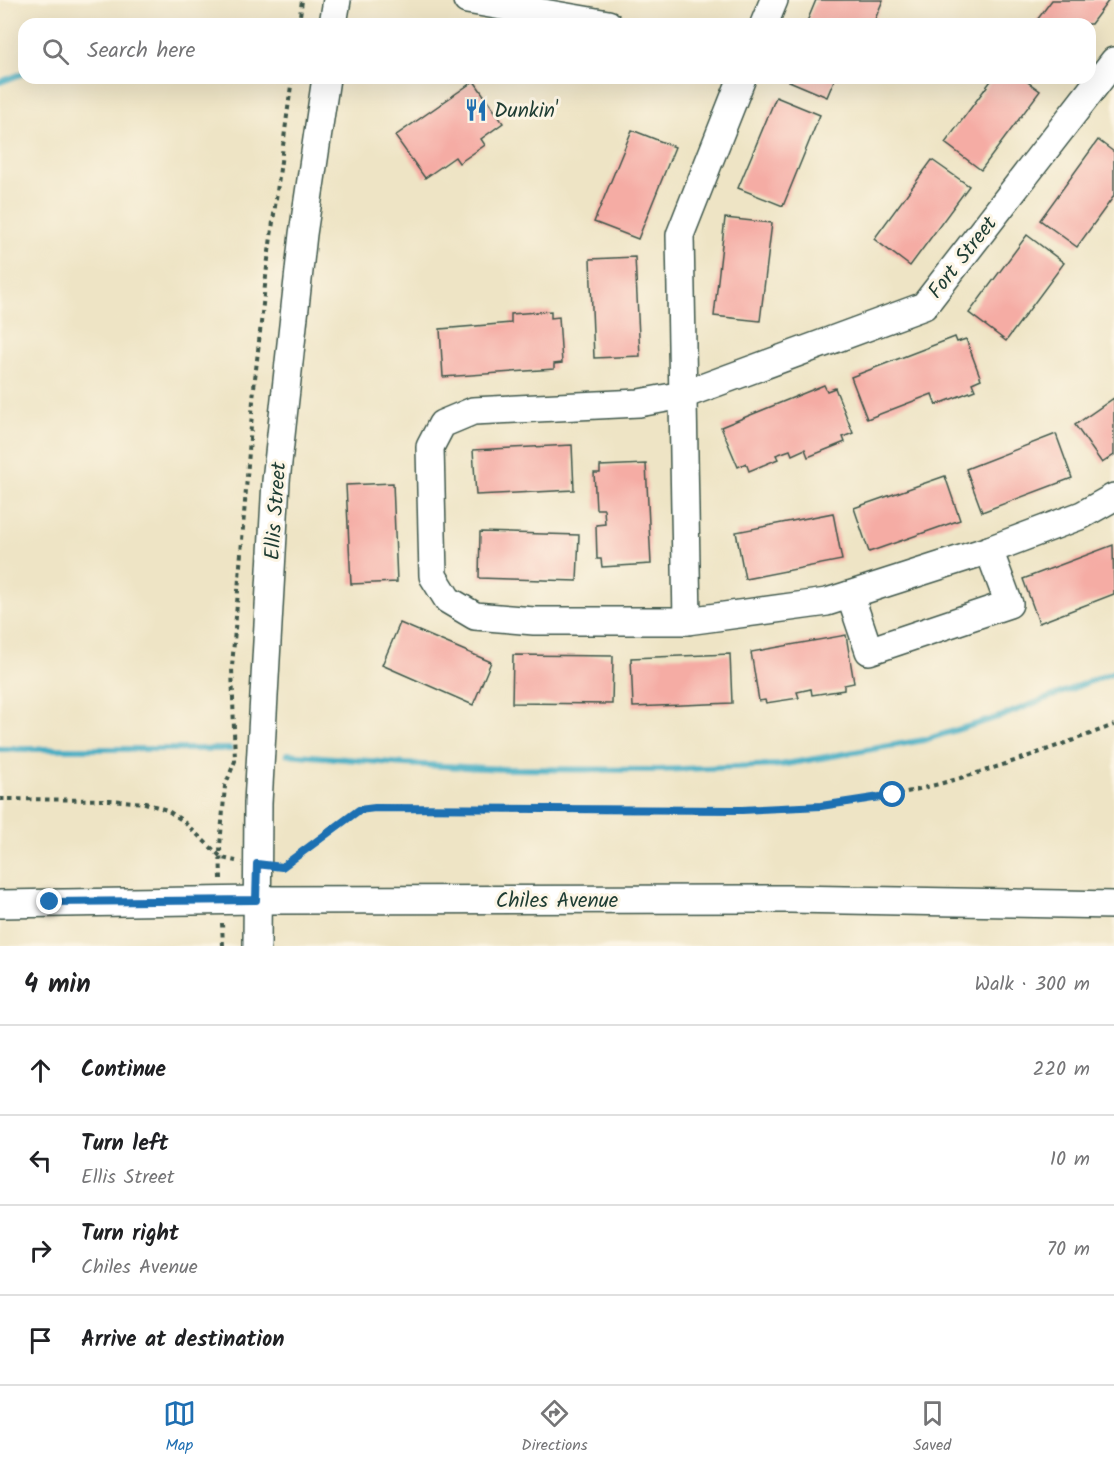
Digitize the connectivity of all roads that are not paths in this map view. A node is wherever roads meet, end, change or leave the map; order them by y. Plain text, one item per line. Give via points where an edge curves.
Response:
1 (337, 0) edge
2 (467, 0) edge
3 (774, 0) edge
4 (334, 18) edge
5 (573, 18) edge
6 (766, 18) edge
7 (1114, 61) edge
8 (325, 84) edge
9 (740, 84) edge
10 (1106, 89) edge
11 (682, 395) junction
12 (1114, 497) edge
13 (989, 550) junction
14 (850, 595) junction
15 (687, 621) junction
16 (256, 900) junction
17 (0, 904) edge
18 (1114, 905) edge
19 (257, 946) edge

1 - 4 street
2 - 5 street
3 - 6 street
7 - 10 street, Fort Street
8 - 16 street, Ellis Street via 303,234 276,480
9 - 11 street via 680,235
10 - 11 street, Fort Street via 924,306
11 - 15 street
11 - 15 street, Fort Street via 639,403 473,411 442,424 430,447 433,576 448,600 474,616 534,621
12 - 13 street, Fort Street via 1082,515
13 - 14 street, Fort Street
13 - 14 street via 1009,604 869,651
14 - 15 street, Fort Street via 827,602
16 - 17 street, Chiles Avenue
16 - 18 street, Chiles Avenue via 790,899
16 - 19 street, Ellis Street

